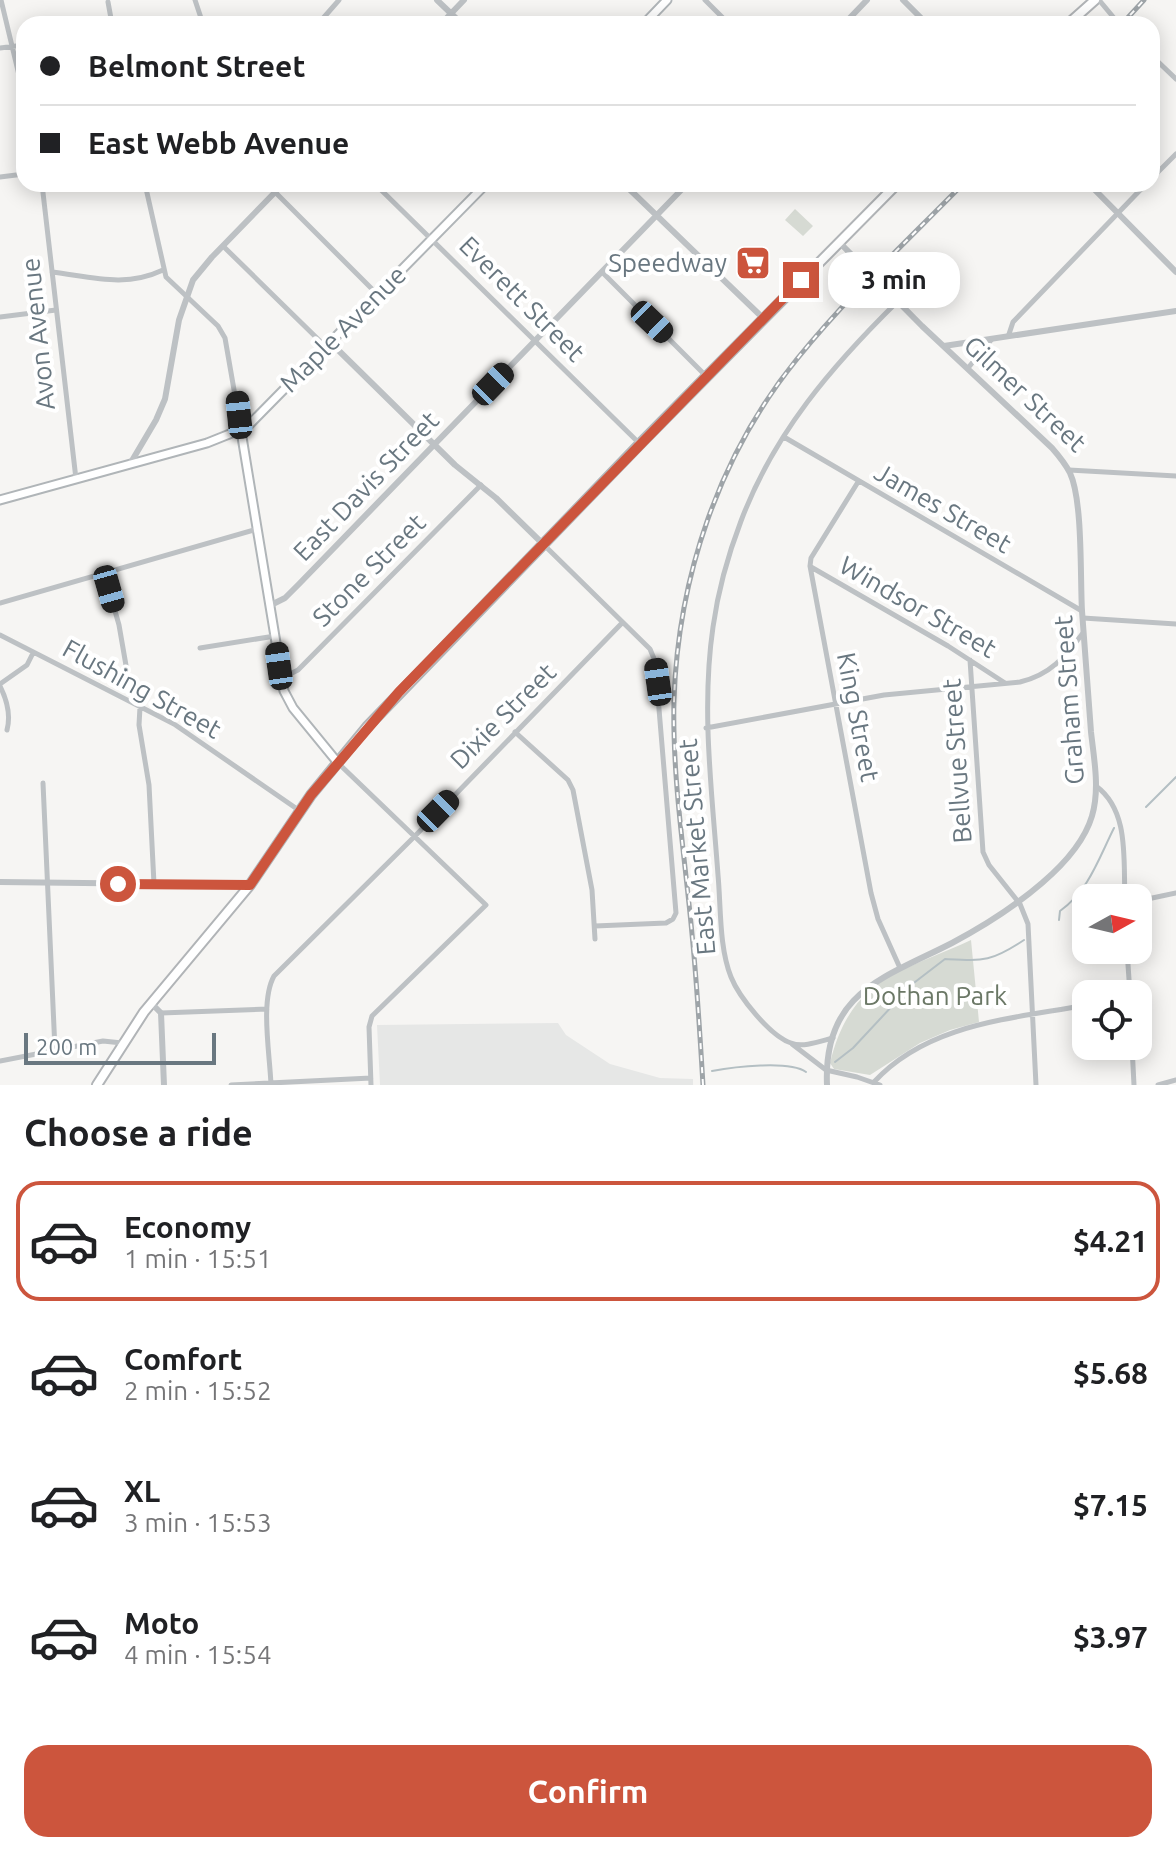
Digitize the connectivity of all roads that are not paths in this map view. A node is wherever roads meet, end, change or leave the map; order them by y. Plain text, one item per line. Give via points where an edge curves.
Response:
1 (1, 0) edge
2 (339, 0) edge
3 (437, 0) edge
4 (464, 0) edge
5 (667, 0) edge
6 (705, 0) edge
7 (867, 0) edge
8 (903, 0) edge
9 (1097, 0) edge
10 (108, 2) dead end
11 (451, 13) junction
12 (111, 16) edge
13 (325, 16) edge
14 (448, 16) edge
15 (454, 16) edge
16 (652, 16) edge
17 (721, 16) edge
18 (852, 16) edge
19 (919, 16) edge
20 (1078, 16) edge
21 (1112, 16) edge
22 (16, 46) edge
23 (12, 47) junction
24 (0, 48) edge
25 (16, 63) edge
26 (1160, 64) edge
27 (1176, 79) edge
28 (1176, 154) edge
29 (1160, 170) edge
30 (43, 192) edge
31 (147, 192) edge
32 (275, 192) joint
33 (383, 192) edge
34 (478, 192) edge
35 (632, 192) edge
36 (679, 192) edge
37 (887, 192) edge
38 (1097, 192) edge
39 (1138, 192) edge
40 (1118, 213) junction
41 (656, 216) junction
42 (433, 239) junction
43 (840, 243) junction
44 (223, 246) junction
45 (163, 270) junction
46 (52, 272) junction
47 (602, 272) junction
48 (1176, 272) edge
49 (377, 294) junction
50 (186, 299) junction
51 (898, 301) junction
52 (56, 310) junction
53 (1176, 311) edge
54 (0, 317) edge
55 (763, 318) junction
56 (1009, 334) junction
57 (993, 339) junction
58 (535, 341) junction
59 (329, 345) junction
60 (944, 346) junction
61 (968, 368) junction
62 (706, 376) junction
63 (241, 431) junction
64 (784, 437) junction
65 (640, 444) junction
66 (435, 445) junction
67 (130, 464) junction
68 (1069, 470) junction
69 (1176, 476) edge
70 (76, 479) junction
71 (858, 482) junction
72 (481, 485) junction
73 (0, 500) edge
74 (257, 529) junction
75 (543, 544) junction
76 (810, 566) junction
77 (104, 572) junction
78 (0, 603) edge
79 (271, 605) junction
80 (1083, 615) junction
81 (622, 623) junction
82 (1176, 624) edge
83 (1083, 633) junction
84 (0, 635) edge
85 (275, 636) junction
86 (200, 648) dead end
87 (33, 653) junction
88 (970, 660) junction
89 (282, 678) junction
90 (1005, 684) junction
91 (0, 685) edge
92 (970, 686) junction
93 (132, 701) junction
94 (836, 705) junction
95 (140, 707) junction
96 (706, 728) junction
97 (7, 730) dead end
98 (515, 732) junction
99 (338, 763) junction
100 (43, 783) dead end
101 (1096, 786) junction
102 (300, 811) junction
103 (415, 836) junction
104 (0, 882) edge
105 (47, 883) junction
106 (154, 884) junction
107 (1125, 884) edge
108 (250, 885) junction
109 (1176, 893) edge
110 (1152, 898) edge
111 (1020, 904) junction
112 (595, 926) junction
113 (595, 939) dead end
114 (900, 968) junction
115 (151, 1003) junction
116 (1072, 1008) edge
117 (267, 1009) junction
118 (161, 1013) junction
119 (1033, 1015) junction
120 (833, 1038) junction
121 (122, 1043) junction
122 (791, 1043) junction
123 (55, 1050) junction
124 (1133, 1060) edge
125 (0, 1061) edge
126 (826, 1070) junction
127 (1176, 1080) edge
128 (371, 1081) edge
129 (877, 1083) edge
130 (271, 1084) edge
131 (97, 1085) edge
132 (164, 1085) edge
133 (231, 1085) edge
134 (827, 1085) edge
135 (1036, 1085) edge
136 (1134, 1085) edge
137 (1158, 1085) edge

1 - 23 street
2 - 13 street
3 - 11 street
4 - 11 street
5 - 16 main road
6 - 17 street
7 - 18 street
8 - 19 street
9 - 20 highway
9 - 21 street
10 - 12 street
11 - 14 street
11 - 15 street
22 - 23 street
23 - 24 street
23 - 25 street
26 - 27 street
28 - 29 street
30 - 46 street, Avon Avenue
31 - 45 street
32 - 44 street
32 - 49 street
33 - 42 street, Everett Street
34 - 42 main road, Maple Avenue
35 - 41 street
36 - 41 street, East Davis Street
37 - 43 highway
38 - 40 street
39 - 40 street
40 - 48 street
40 - 56 street via 1013,322
41 - 47 street, East Davis Street
41 - 55 street
42 - 49 main road, Maple Avenue
42 - 58 street, Everett Street
43 - 51 street, Gilmer Street
43 - 55 highway
44 - 50 street via 193,280
44 - 59 street
45 - 46 street via 124,282
45 - 50 street
46 - 52 street, Avon Avenue
47 - 58 street, East Davis Street
47 - 62 street
49 - 59 main road, Maple Avenue
50 - 63 street via 225,338
50 - 67 street via 165,399
51 - 60 street, Gilmer Street
51 - 64 street, East Market Street via 837,363
52 - 54 street
52 - 70 street, Avon Avenue
53 - 56 street
55 - 62 highway
56 - 57 street
57 - 60 street
57 - 61 street
58 - 65 street, Everett Street
58 - 66 street, East Davis Street
59 - 63 main road, Maple Avenue
59 - 66 street
60 - 61 street, Gilmer Street
61 - 68 street, Gilmer Street
62 - 65 highway
63 - 67 main road, Maple Avenue
63 - 74 main road
64 - 71 street, James Street
64 - 96 street, East Market Street via 741,521 721,588 712,629
65 - 75 highway
66 - 72 street
66 - 79 street, East Davis Street via 292,591
67 - 70 main road, Maple Avenue
68 - 69 street, Gilmer Street
68 - 80 street, Graham Street via 1077,504
70 - 73 main road, Maple Avenue
71 - 76 street
71 - 80 street, James Street
72 - 75 street
72 - 89 street, Stone Street via 298,670
74 - 77 street
74 - 79 main road
75 - 81 street
75 - 99 highway
76 - 88 street, Windsor Street
76 - 94 street, King Street
77 - 78 street
77 - 93 street via 122,636
79 - 85 main road
80 - 82 street, James Street
80 - 83 street, Graham Street
81 - 98 street, Dixie Street
81 - 112 street via 650,649 658,682 675,916 666,923
83 - 90 street via 1043,675
83 - 101 street, Graham Street
84 - 87 street, Flushing Street
85 - 86 street
85 - 89 main road
87 - 91 street via 27,665
87 - 93 street, Flushing Street
88 - 90 street, Windsor Street
88 - 92 street, Bellvue Street
89 - 99 main road via 293,708
90 - 92 street
91 - 97 street
92 - 94 street
92 - 111 street, Bellvue Street via 983,852
93 - 95 street, Flushing Street
94 - 96 street
94 - 114 street, King Street via 871,893
95 - 102 street, Flushing Street via 174,724
95 - 106 street
96 - 122 street, East Market Street via 729,973 758,1016
98 - 103 street, Dixie Street
98 - 112 street via 572,787
99 - 102 highway
99 - 103 street
100 - 105 street
101 - 107 street via 1107,796 1119,823
101 - 111 street, Graham Street via 1084,836
102 - 108 highway
103 - 117 street, Dixie Street via 271,979
103 - 128 street via 486,905 372,1016
104 - 105 street
105 - 106 street
105 - 123 street
106 - 108 street
108 - 115 highway
109 - 110 street
111 - 114 street, Graham Street
111 - 119 street, Bellvue Street via 1030,938
112 - 113 street
114 - 120 street, Graham Street via 861,991
115 - 118 street
115 - 121 highway
116 - 119 street
117 - 118 street
117 - 130 street, Dixie Street
118 - 132 street
119 - 129 street via 932,1039
119 - 135 street, Bellvue Street
120 - 122 street
120 - 126 street, Graham Street
121 - 123 street
121 - 131 highway
122 - 126 street, East Market Street
123 - 125 street
124 - 136 street
126 - 129 street
126 - 134 street, Graham Street
127 - 137 street
128 - 130 street
130 - 133 street

